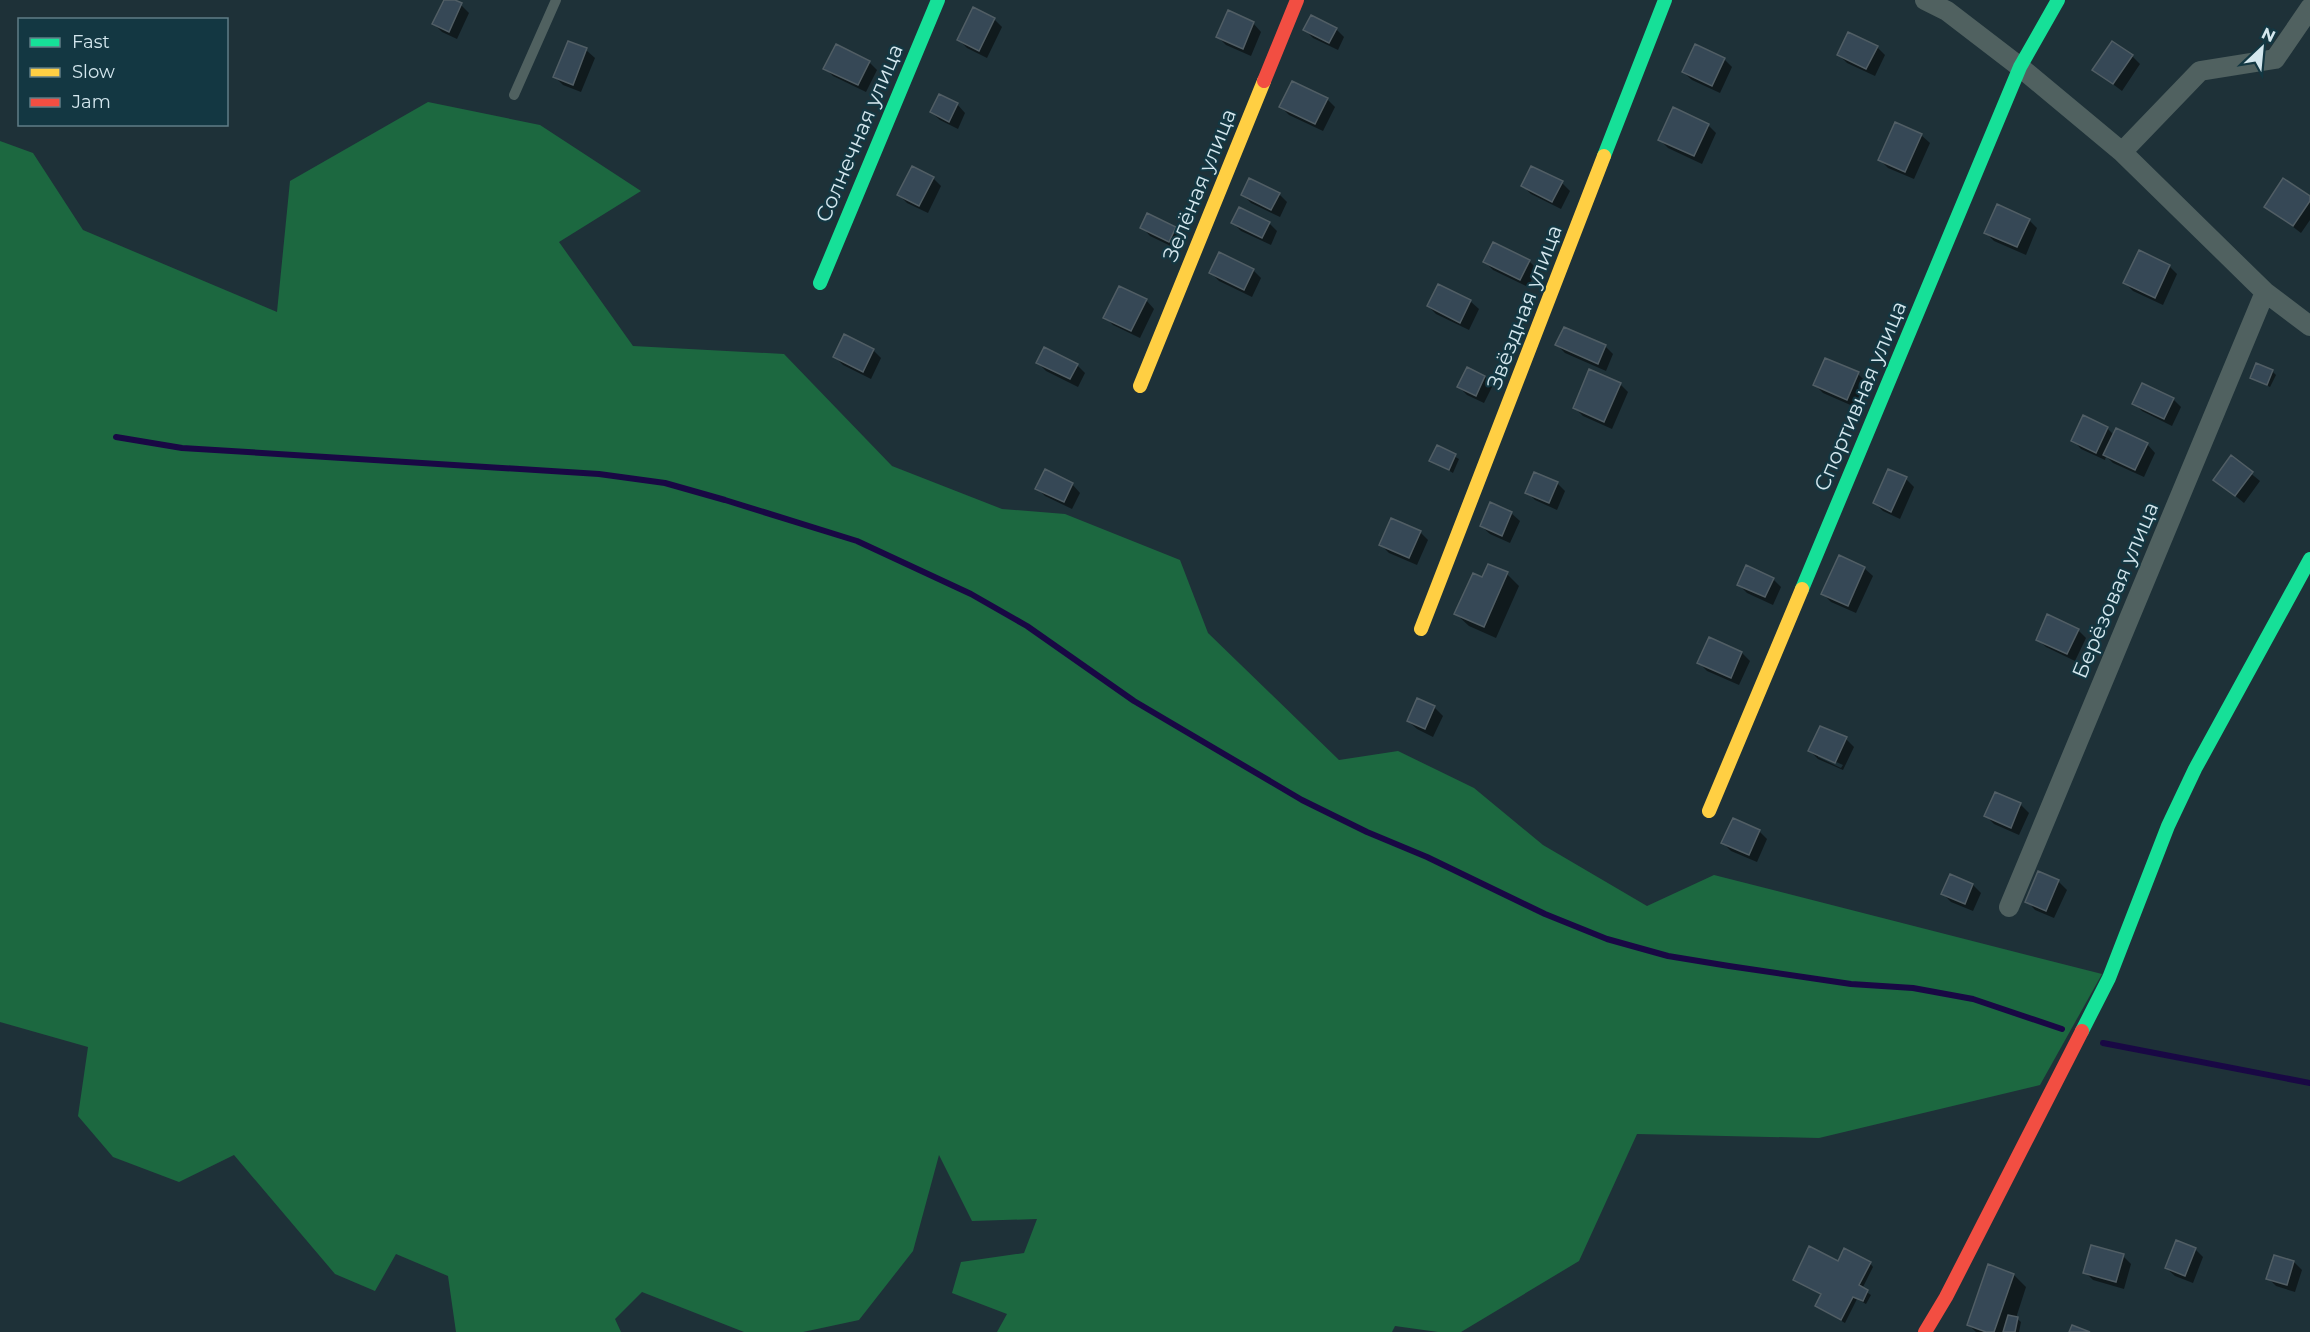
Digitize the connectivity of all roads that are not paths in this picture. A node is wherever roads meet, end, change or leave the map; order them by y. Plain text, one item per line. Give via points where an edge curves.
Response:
1 (556, 0) edge
2 (938, 0) edge
3 (1297, 0) edge
4 (1665, 0) edge
5 (1925, 0) edge
6 (2058, 0) edge
7 (2310, 8) edge
8 (2020, 67) junction
9 (514, 95) dead end
10 (2122, 152) junction
11 (819, 283) dead end
12 (2265, 292) junction
13 (2310, 326) edge
14 (1140, 386) dead end
15 (2310, 559) edge
16 (1421, 629) dead end
17 (1709, 812) dead end
18 (2009, 907) dead end
19 (1925, 1332) edge

1 - 9 lane
2 - 11 street, Солнечная улица
3 - 14 street, Зелёная улица
4 - 16 street, Звёздная улица
5 - 8 street via 1947,11
6 - 8 street, Спортивная улица
7 - 10 street via 2274,59 2200,71
8 - 10 street
8 - 17 street, Спортивная улица
10 - 12 street
12 - 13 street
12 - 18 street, Берёзовая улица
15 - 19 street via 2195,769 2168,826 2109,978

